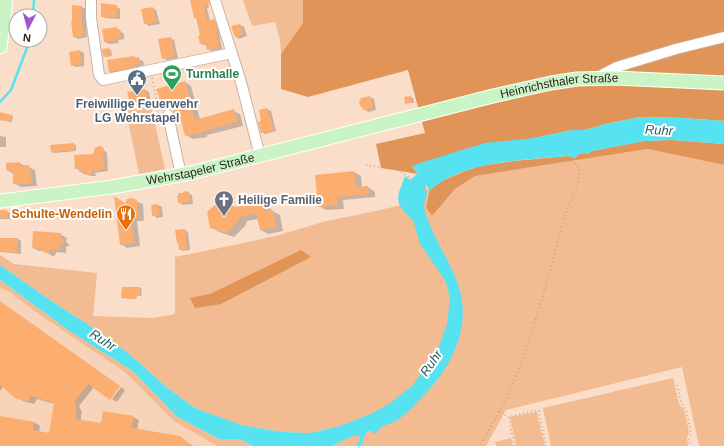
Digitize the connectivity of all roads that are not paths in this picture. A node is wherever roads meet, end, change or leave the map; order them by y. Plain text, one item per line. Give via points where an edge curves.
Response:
1 (6, 0) edge
2 (91, 0) edge
3 (215, 0) edge
4 (724, 37) edge
5 (0, 48) edge
6 (232, 53) junction
7 (596, 78) junction
8 (724, 84) edge
9 (168, 115) dead end
10 (397, 121) joint
11 (260, 156) junction
12 (181, 175) junction
13 (0, 201) edge

1 - 5 main road
2 - 6 street via 99,75 103,80
3 - 6 street
4 - 7 street via 618,67
6 - 11 street
7 - 8 main road, Heinrichsthaler Straße
7 - 10 main road, Heinrichsthaler Straße via 537,86
9 - 12 street
10 - 11 main road, Wehrstapeler Straße
11 - 12 main road, Wehrstapeler Straße
12 - 13 main road, Wehrstapeler Straße via 120,186

